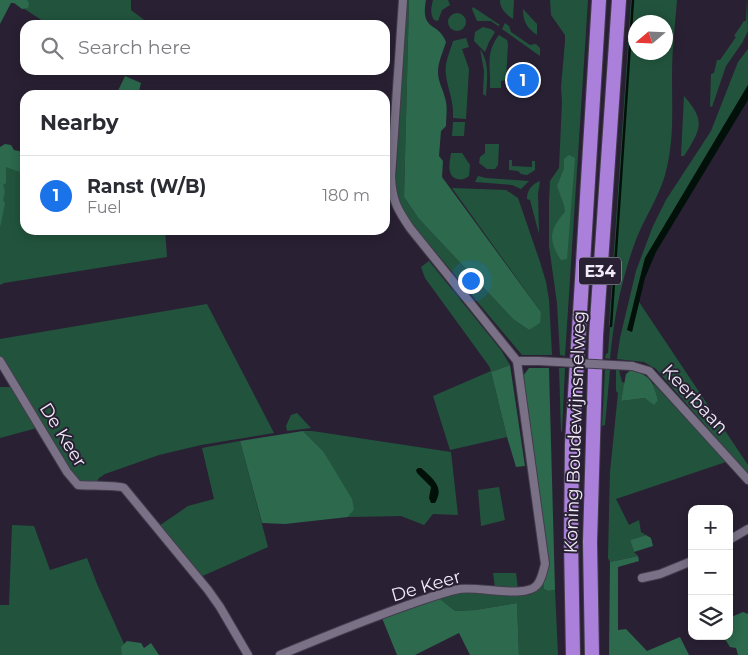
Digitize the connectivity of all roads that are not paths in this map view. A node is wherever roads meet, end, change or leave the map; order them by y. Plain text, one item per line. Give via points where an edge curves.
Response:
1 (402, 0) edge
2 (599, 0) edge
3 (619, 0) edge
4 (517, 360) junction
5 (0, 361) edge
6 (748, 480) edge
7 (748, 529) edge
8 (733, 538) edge
9 (688, 563) edge
10 (642, 578) dead end
11 (248, 655) edge
12 (280, 655) edge
13 (573, 655) edge
14 (592, 655) edge

1 - 4 street via 390,177 397,210
2 - 13 highway, Koning Boudewijnsnelweg / E34 via 572,444
3 - 14 highway, Koning Boudewijnsnelweg / E34 via 595,346 590,542
4 - 6 street, Keerbaan, bridge via 632,366 649,371
4 - 12 street, De Keer via 545,564 537,585 517,593 471,588 443,593 359,622
5 - 11 street, De Keer via 67,472 78,485 124,488 220,606
7 - 8 street
9 - 10 street

